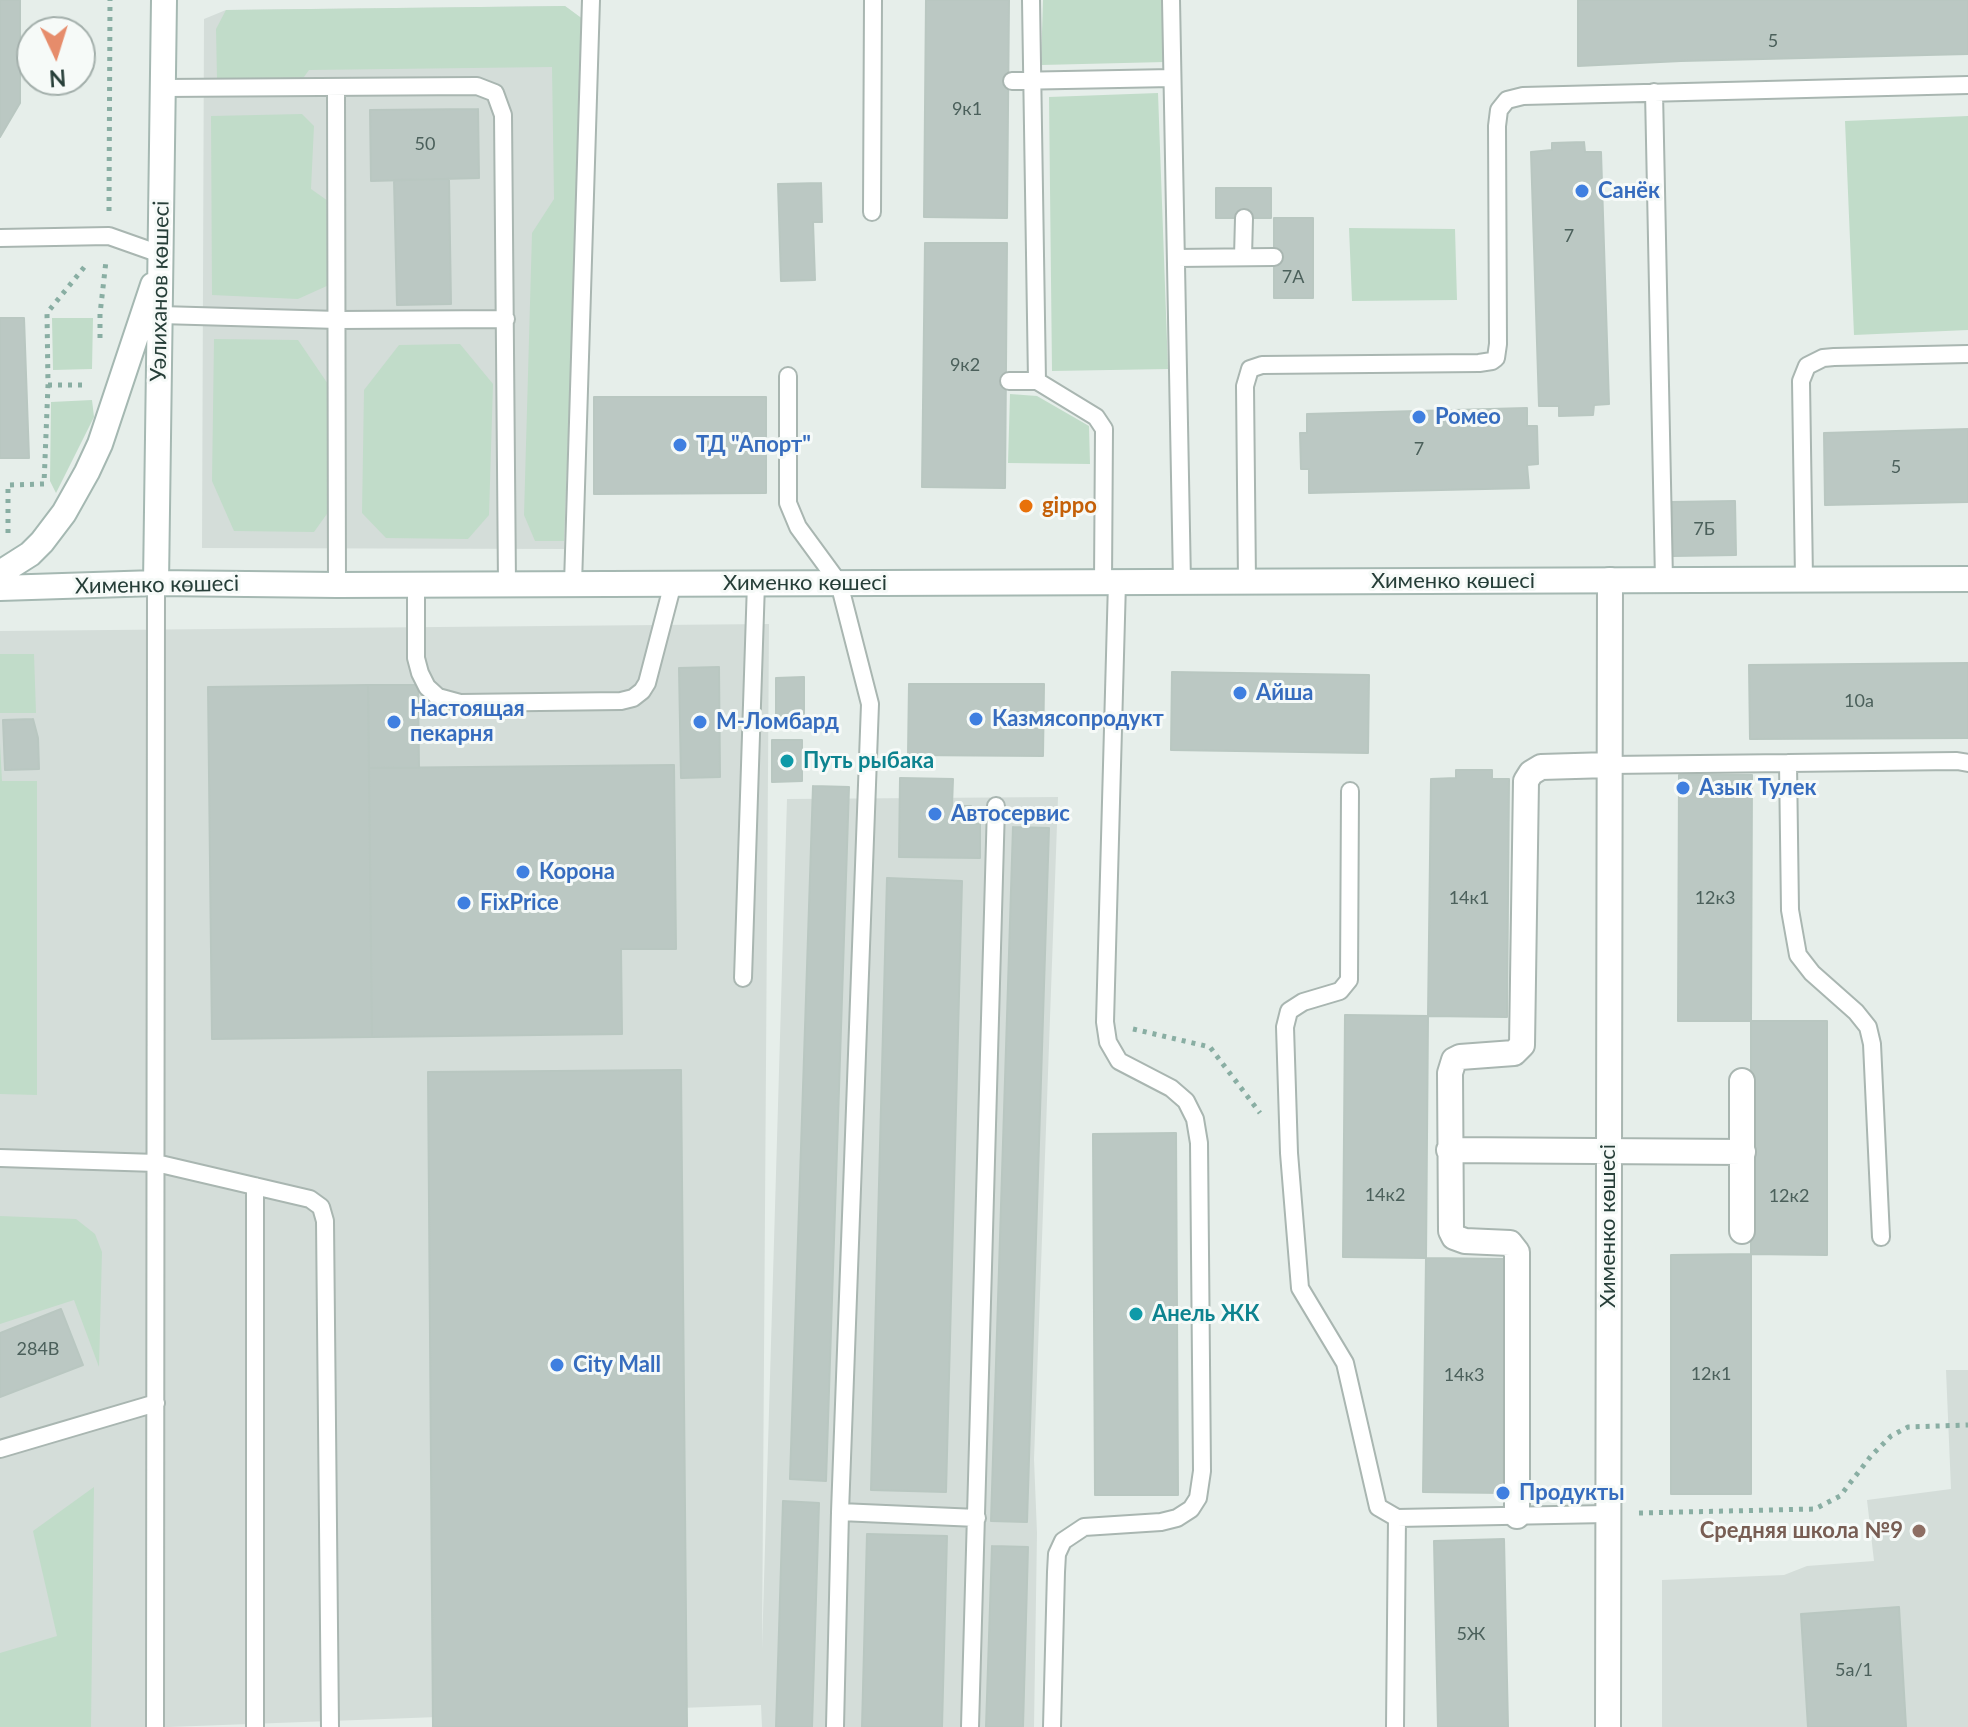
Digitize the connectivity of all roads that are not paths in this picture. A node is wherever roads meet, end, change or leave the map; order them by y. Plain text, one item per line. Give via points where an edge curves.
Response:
1 (164, 0) edge
2 (591, 0) edge
3 (873, 0) edge
4 (1031, 0) edge
5 (1171, 0) edge
6 (1172, 78) junction
7 (1012, 81) dead end
8 (1032, 81) junction
9 (1968, 85) edge
10 (162, 88) junction
11 (336, 88) junction
12 (1654, 92) junction
13 (872, 212) dead end
14 (1244, 218) dead end
15 (0, 238) edge
16 (1243, 257) junction
17 (1274, 257) dead end
18 (1176, 258) junction
19 (160, 259) junction
20 (160, 315) junction
21 (506, 319) junction
22 (338, 320) junction
23 (1968, 354) edge
24 (788, 376) dead end
25 (1009, 381) dead end
26 (1037, 381) junction
27 (0, 573) edge
28 (1804, 579) junction
29 (1968, 579) edge
30 (1610, 580) junction
31 (1664, 580) junction
32 (1110, 582) junction
33 (1182, 582) junction
34 (1247, 582) junction
35 (156, 583) junction
36 (673, 583) junction
37 (756, 583) junction
38 (839, 583) junction
39 (507, 584) junction
40 (573, 584) junction
41 (337, 585) junction
42 (416, 585) junction
43 (0, 588) edge
44 (1788, 763) junction
45 (1968, 763) edge
46 (1609, 765) junction
47 (1350, 791) dead end
48 (996, 806) dead end
49 (743, 978) dead end
50 (1742, 1081) dead end
51 (1449, 1150) junction
52 (1608, 1152) junction
53 (1743, 1152) junction
54 (0, 1158) edge
55 (156, 1163) junction
56 (255, 1186) junction
57 (1742, 1231) dead end
58 (1881, 1237) dead end
59 (156, 1403) junction
60 (0, 1449) edge
61 (840, 1512) junction
62 (1607, 1514) junction
63 (1517, 1516) junction
64 (977, 1518) junction
65 (1397, 1518) junction
66 (155, 1727) edge
67 (255, 1727) edge
68 (330, 1727) edge
69 (835, 1727) edge
70 (970, 1727) edge
71 (1052, 1727) edge
72 (1395, 1727) edge
73 (1608, 1727) edge

1 - 10 main road, Уәлиханов көшесі
2 - 40 lane
3 - 13 lane
4 - 8 lane
5 - 6 lane
6 - 8 lane
6 - 18 lane
7 - 8 lane
8 - 26 lane
9 - 12 lane
10 - 11 lane
10 - 19 main road, Уәлиханов көшесі
11 - 21 lane via 477,86 495,93 503,115
11 - 22 lane
12 - 31 lane
12 - 34 lane via 1523,96 1501,105 1498,353 1492,361 1250,369 1245,386
14 - 16 lane
15 - 19 lane via 109,236
16 - 17 lane
16 - 18 lane
18 - 33 lane
19 - 20 main road, Уәлиханов көшесі
19 - 27 main road via 87,472 42,542
20 - 22 lane
20 - 35 main road, Уәлиханов көшесі
21 - 22 lane
21 - 39 lane
22 - 41 lane
23 - 28 lane via 1834,357 1807,366 1801,381
24 - 38 lane via 788,503 798,527
25 - 26 lane
26 - 32 lane via 1096,417 1104,429
28 - 29 main road, Хименко көшесі
28 - 31 main road, Хименко көшесі
30 - 31 main road, Хименко көшесі
30 - 34 main road, Хименко көшесі
30 - 46 main road, Хименко көшесі
32 - 33 main road, Хименко көшесі
32 - 38 main road, Хименко көшесі
32 - 71 lane via 1105,1022 1119,1061 1171,1088 1195,1119 1202,1471 1198,1498 1177,1518 1084,1527 1063,1541 1057,1554
33 - 34 main road, Хименко көшесі
35 - 41 main road, Хименко көшесі
35 - 43 main road, Хименко көшесі
35 - 55 lane
36 - 37 main road, Хименко көшесі
36 - 40 main road, Хименко көшесі
36 - 42 lane via 647,683 633,698 460,703 438,697 420,673
37 - 38 main road, Хименко көшесі
37 - 49 lane
38 - 61 lane via 870,704
39 - 40 main road, Хименко көшесі
39 - 42 main road, Хименко көшесі
41 - 42 main road, Хименко көшесі
44 - 45 lane
44 - 46 lane
44 - 58 lane via 1790,910 1798,955 1856,1012 1868,1027 1872,1044
46 - 51 main road via 1541,767 1526,781 1522,1045 1514,1053 1454,1060
46 - 52 main road, Хименко көшесі
47 - 65 lane via 1349,980 1340,991 1289,1011 1289,1153 1300,1288 1345,1363 1378,1507
48 - 64 lane
50 - 53 main road
51 - 52 main road
51 - 63 main road via 1454,1237 1510,1243 1517,1252
52 - 53 main road
52 - 62 main road, Хименко көшесі
53 - 57 main road
54 - 55 lane
55 - 56 lane
55 - 59 lane
56 - 67 lane
56 - 68 lane via 310,1199 324,1213
59 - 60 lane
59 - 66 lane
61 - 64 lane
61 - 69 lane
62 - 63 lane
62 - 73 main road, Хименко көшесі
63 - 65 lane
64 - 70 lane
65 - 72 lane

